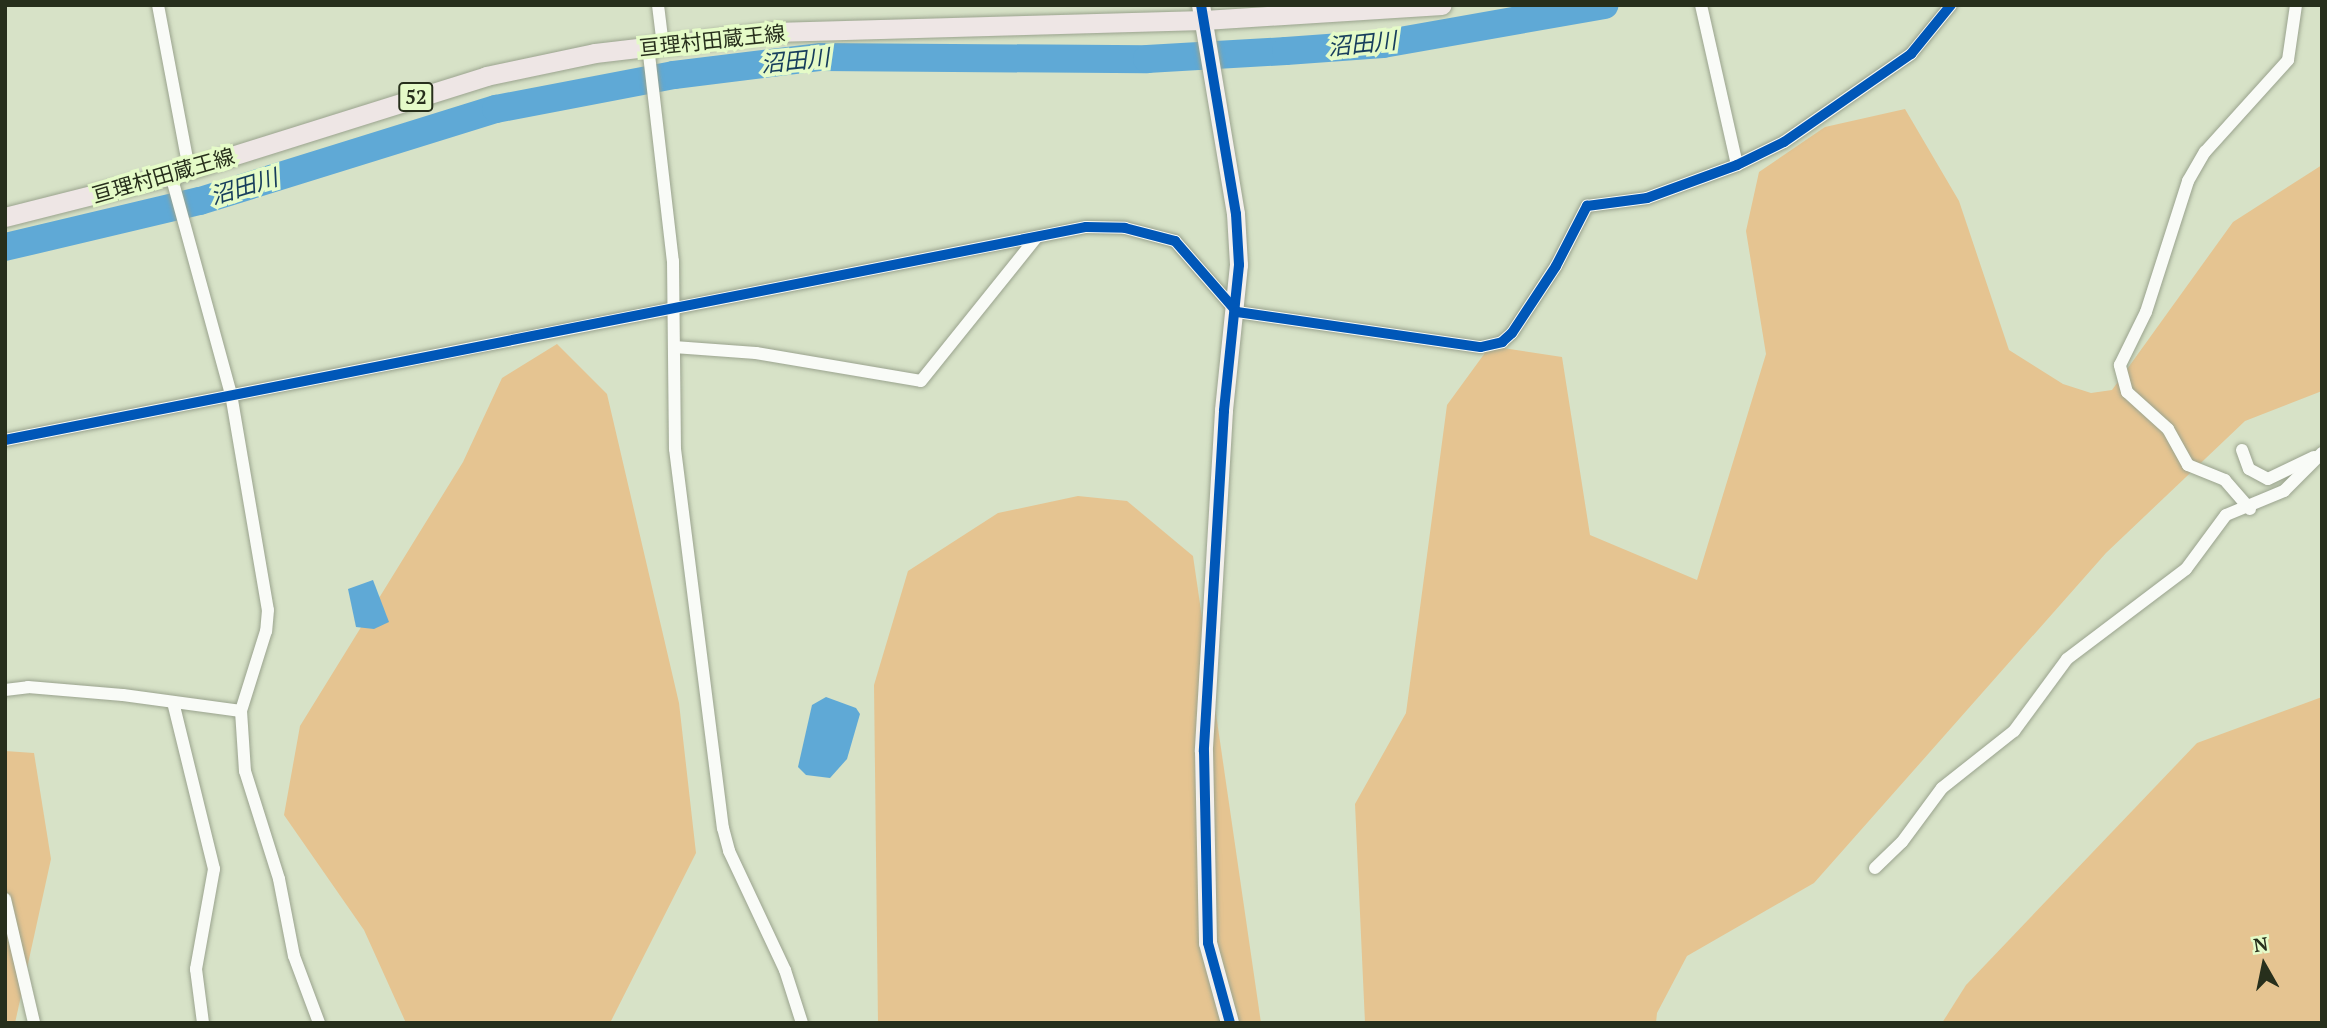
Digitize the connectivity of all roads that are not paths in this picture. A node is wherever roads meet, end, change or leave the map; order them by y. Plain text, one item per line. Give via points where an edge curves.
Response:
1 (158, 5) edge
2 (657, 5) edge
3 (1442, 5) edge
4 (1701, 5) edge
5 (1951, 5) edge
6 (2296, 5) edge
7 (1203, 13) edge
8 (656, 45) junction
9 (1737, 165) junction
10 (180, 172) junction
11 (5, 217) edge
12 (1037, 237) junction
13 (673, 308) junction
14 (1237, 312) junction
15 (674, 347) junction
16 (231, 394) junction
17 (5, 440) edge
18 (2242, 450) dead end
19 (2320, 454) edge
20 (2250, 509) junction
21 (5, 690) edge
22 (173, 702) junction
23 (242, 711) junction
24 (1875, 868) dead end
25 (5, 898) edge
26 (34, 1023) edge
27 (204, 1023) edge
28 (319, 1023) edge
29 (802, 1023) edge
30 (1230, 1023) edge

1 - 10 street
2 - 8 street
3 - 7 main road, 亘理村田蔵王線 / 52
4 - 9 street
5 - 9 street via 1911,54 1863,90 1784,142
6 - 20 street via 2288,60 2205,152 2188,181 2146,312 2120,365 2127,393 2168,429 2188,465 2225,480
7 - 8 main road, 亘理村田蔵王線 / 52 via 864,28
7 - 14 street via 1236,214
8 - 10 main road, 亘理村田蔵王線 / 52 via 486,76
8 - 13 street
9 - 14 street via 1647,198 1587,206 1556,266 1502,342 1481,347
10 - 11 main road, 亘理村田蔵王線 / 52
10 - 16 street
12 - 13 street
12 - 14 street via 1086,227 1156,234 1175,241
12 - 15 street via 921,381 757,352
13 - 15 street
13 - 16 street
14 - 30 street via 1224,411 1204,751 1208,943
15 - 29 street via 675,449 723,828 729,851 785,970
16 - 17 street
16 - 23 street via 268,610
18 - 19 street via 2249,469 2268,479
19 - 20 street via 2284,491
20 - 24 street via 2226,516 2186,569 2067,659 2014,731 1942,788 1902,842
21 - 22 street via 28,687
22 - 23 street
22 - 27 street via 214,869 196,969
23 - 28 street via 245,771 279,879 294,956
25 - 26 street

